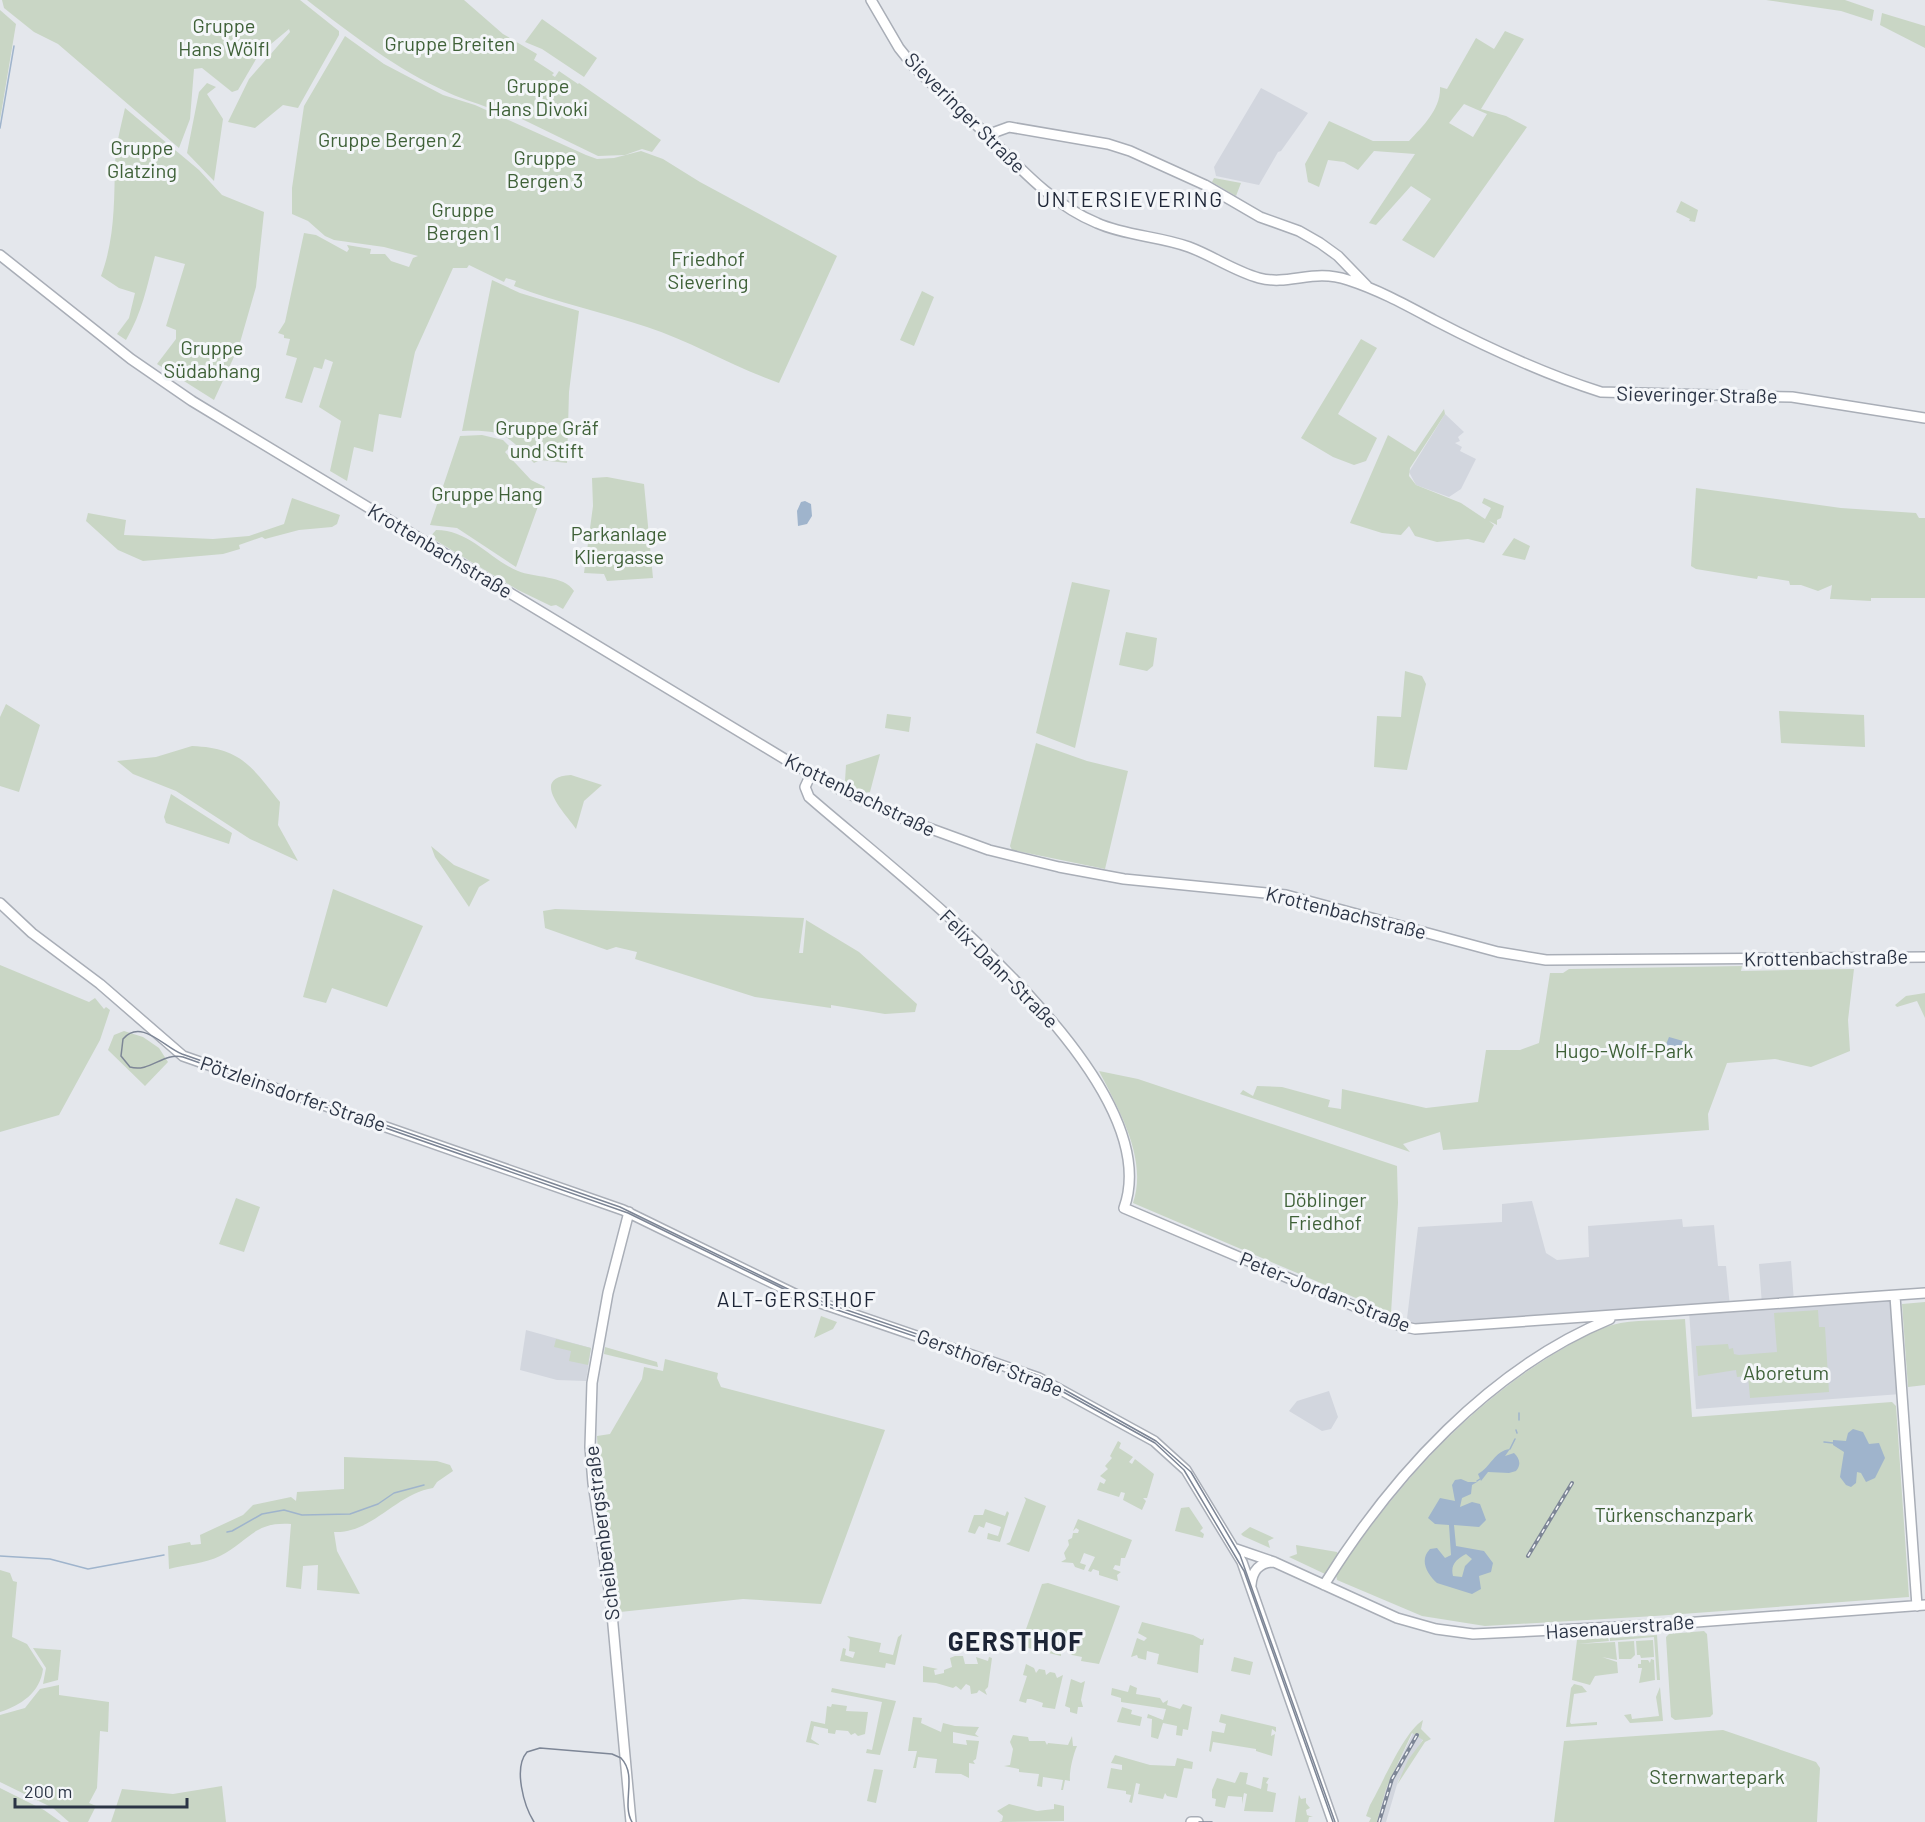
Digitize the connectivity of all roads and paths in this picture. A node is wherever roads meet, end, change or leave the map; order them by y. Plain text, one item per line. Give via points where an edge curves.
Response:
1 (871, 0) edge
2 (987, 135) junction
3 (0, 255) edge
4 (1351, 276) junction
5 (1925, 418) edge
6 (811, 774) junction
7 (0, 903) edge
8 (1925, 957) edge
9 (1124, 1208) joint
10 (629, 1212) junction
11 (1925, 1293) edge
12 (1894, 1296) junction
13 (1625, 1315) junction
14 (1571, 1319) junction
15 (1578, 1334) junction
16 (1236, 1549) junction
17 (1274, 1562) junction
18 (1324, 1585) junction
19 (1251, 1586) junction
20 (1921, 1605) edge
21 (1331, 1812) junction
22 (631, 1822) edge
23 (1333, 1822) edge
24 (1339, 1822) edge

1 - 2 main road, Sieveringer Straße via 915,68
2 - 4 main road via 1009,127 1130,151 1205,185 1260,217 1314,239 1338,256
2 - 4 main road, Sieveringer Straße via 1059,202 1097,224 1187,246 1262,278
3 - 6 main road, Krottenbachstraße via 141,367 192,401
4 - 5 main road, Sieveringer Straße via 1506,355 1601,392 1792,397
6 - 8 main road, Krottenbachstraße via 940,834 1030,861 1124,879 1286,895 1523,957 1564,962
6 - 9 main road, Felix-Dahn-Straße via 805,787 809,797 974,939 1084,1059 1114,1116 1128,1158 1130,1185
7 - 10 main road, Pötzleinsdorfer Straße via 183,1056
9 - 14 main road, Peter-Jordan-Straße via 1406,1327 1428,1329
10 - 16 main road, Gersthofer Straße via 797,1295 1032,1375 1140,1432 1179,1461
10 - 22 main road, Scheibenbergstraße via 608,1293 594,1372 590,1447 611,1603
11 - 12 main road, Peter-Jordan-Straße
12 - 13 main road, Peter-Jordan-Straße
12 - 20 main road
13 - 14 main road, Peter-Jordan-Straße
13 - 15 main road
14 - 15 main road
15 - 18 main road via 1532,1362 1470,1410 1406,1475
16 - 17 main road, Hasenauerstraße
16 - 19 main road, Gersthofer Straße
17 - 18 main road, Hasenauerstraße
17 - 19 main road via 1256,1570
18 - 20 main road, Hasenauerstraße via 1414,1623 1486,1635
19 - 21 main road, Gersthofer Straße
21 - 23 main road, Gersthofer Straße
21 - 24 main road

